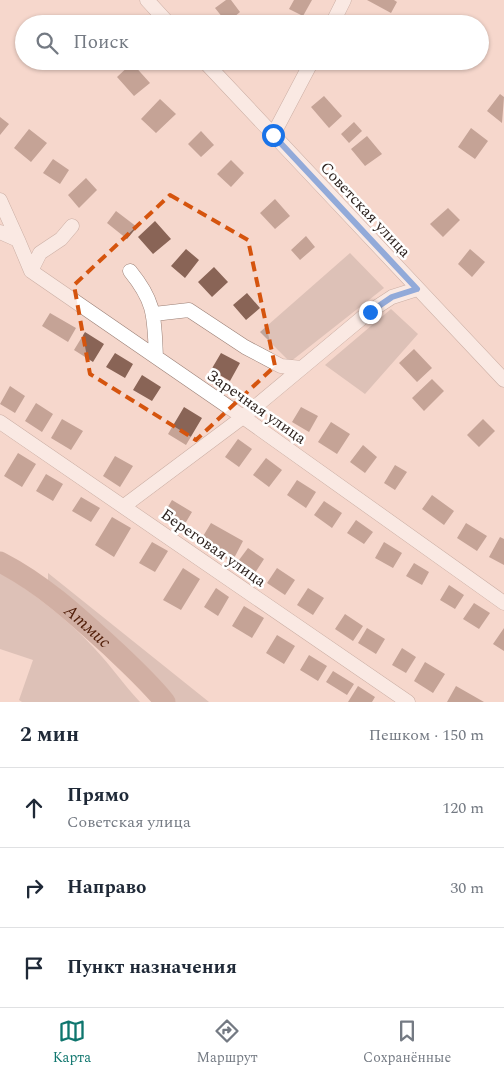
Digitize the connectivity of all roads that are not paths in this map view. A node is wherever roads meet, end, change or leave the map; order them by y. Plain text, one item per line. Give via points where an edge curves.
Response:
1 (147, 0) edge
2 (344, 0) edge
3 (161, 15) edge
4 (336, 15) edge
5 (212, 70) edge
6 (307, 70) edge
7 (273, 135) junction
8 (0, 200) edge
9 (72, 226) dead end
10 (0, 232) edge
11 (18, 240) junction
12 (31, 271) junction
13 (130, 271) dead end
14 (417, 289) junction
15 (154, 314) junction
16 (156, 357) junction
17 (302, 368) junction
18 (504, 380) edge
19 (243, 417) junction
20 (0, 422) edge
21 (124, 506) junction
22 (504, 603) edge
23 (408, 702) edge

1 - 3 street
2 - 4 street
5 - 7 street, Советская улица
6 - 7 street
7 - 14 street, Советская улица
8 - 11 street
9 - 12 street via 61,239 40,253
10 - 11 street
11 - 12 street
12 - 16 street, Заречная улица
13 - 15 street via 146,290
14 - 17 street via 392,297 370,312
14 - 18 street, Советская улица
15 - 16 street
15 - 17 street via 190,310 281,366
16 - 19 street, Заречная улица
17 - 19 street
19 - 21 street
19 - 22 street, Заречная улица
20 - 21 street, Береговая улица
21 - 23 street, Береговая улица

